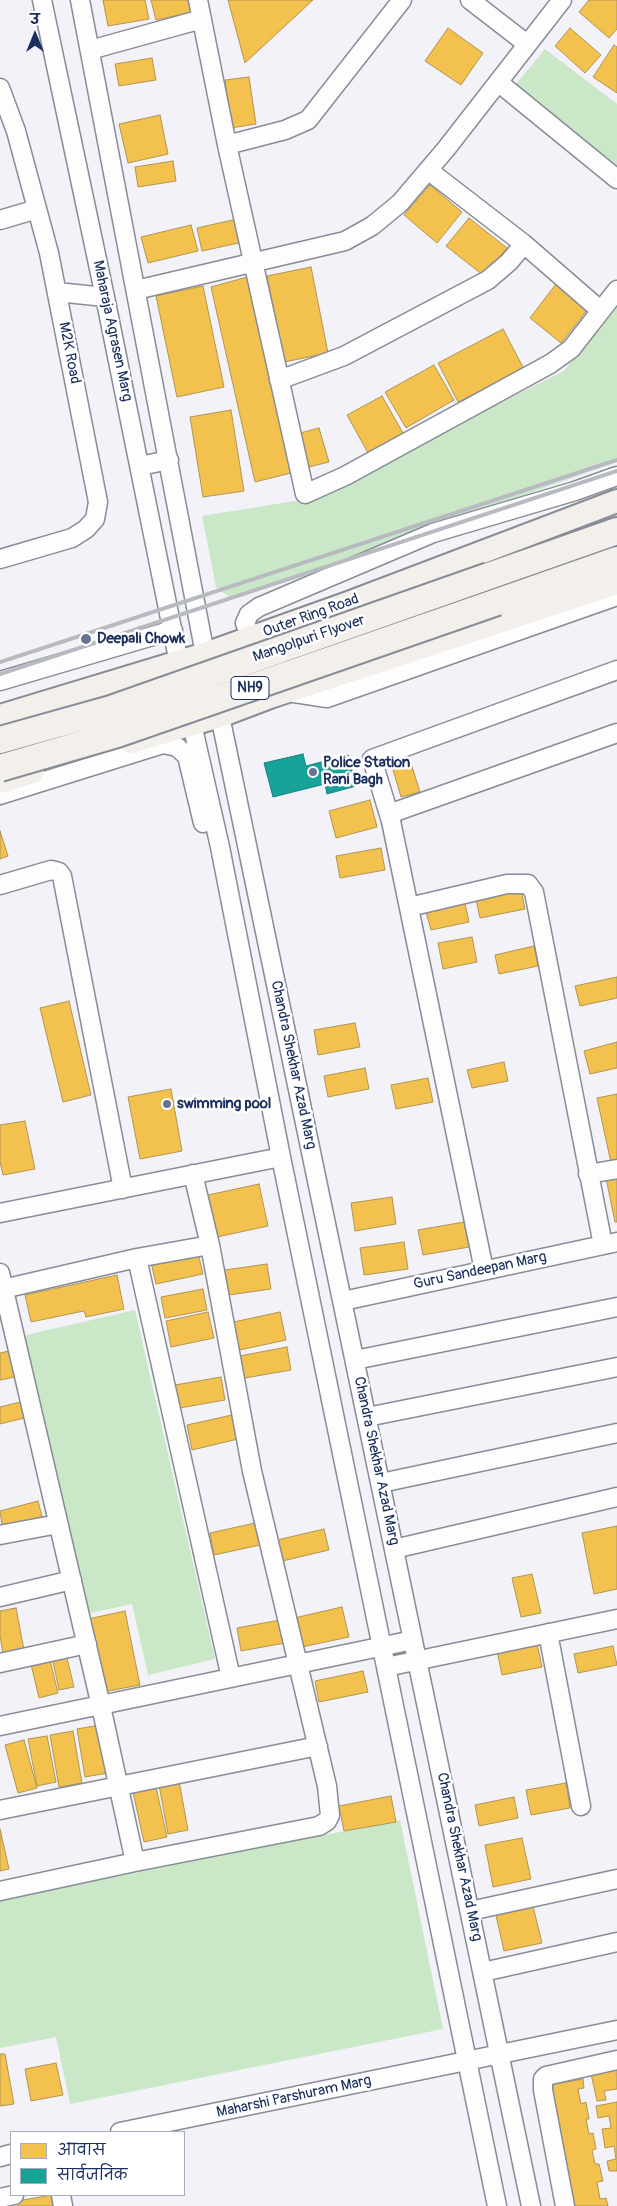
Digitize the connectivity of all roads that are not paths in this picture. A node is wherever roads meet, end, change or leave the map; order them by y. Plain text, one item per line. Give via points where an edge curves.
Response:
1 (42, 0) edge
2 (80, 0) edge
3 (198, 0) edge
4 (402, 0) edge
5 (470, 0) edge
6 (562, 0) edge
7 (202, 19) junction
8 (527, 44) junction
9 (90, 50) junction
10 (498, 82) junction
11 (0, 88) edge
12 (227, 145) junction
13 (428, 170) junction
14 (617, 179) edge
15 (37, 209) junction
16 (0, 220) edge
17 (524, 244) junction
18 (253, 263) junction
19 (136, 290) junction
20 (617, 290) edge
21 (57, 292) junction
22 (105, 297) junction
23 (600, 310) junction
24 (279, 380) junction
25 (169, 460) junction
26 (140, 466) junction
27 (617, 476) edge
28 (617, 501) edge
29 (617, 532) edge
30 (0, 559) edge
31 (617, 560) edge
32 (617, 583) edge
33 (617, 596) edge
34 (348, 603) junction
35 (173, 630) junction
36 (251, 638) junction
37 (205, 654) junction
38 (179, 663) junction
39 (369, 665) junction
40 (617, 670) edge
41 (0, 681) edge
42 (288, 692) junction
43 (0, 716) edge
44 (220, 716) junction
45 (192, 724) junction
46 (617, 733) edge
47 (0, 740) edge
48 (0, 768) edge
49 (0, 782) edge
50 (0, 795) edge
51 (389, 814) junction
52 (246, 839) junction
53 (219, 842) junction
54 (225, 870) junction
55 (0, 885) edge
56 (408, 906) junction
57 (281, 1156) junction
58 (617, 1169) edge
59 (193, 1174) junction
60 (588, 1174) junction
61 (123, 1189) junction
62 (1, 1211) edge
63 (610, 1243) edge
64 (210, 1245) junction
65 (137, 1258) junction
66 (484, 1270) junction
67 (1, 1282) edge
68 (343, 1301) junction
69 (617, 1307) edge
70 (7, 1337) edge
71 (355, 1360) junction
72 (617, 1367) edge
73 (367, 1417) junction
74 (617, 1433) edge
75 (381, 1483) junction
76 (617, 1496) edge
77 (58, 1524) junction
78 (0, 1535) edge
79 (394, 1549) junction
80 (72, 1580) junction
81 (0, 1597) edge
82 (617, 1619) edge
83 (548, 1633) junction
84 (414, 1640) junction
85 (87, 1644) junction
86 (382, 1646) junction
87 (418, 1661) junction
88 (298, 1663) junction
89 (0, 1664) edge
90 (386, 1667) junction
91 (231, 1678) junction
92 (101, 1706) junction
93 (0, 1726) edge
94 (318, 1746) junction
95 (119, 1786) junction
96 (581, 1806) dead end
97 (0, 1810) edge
98 (135, 1862) junction
99 (617, 1879) edge
100 (0, 1891) edge
101 (470, 1911) junction
102 (617, 1942) edge
103 (483, 1972) junction
104 (617, 2030) edge
105 (500, 2054) junction
106 (617, 2060) edge
107 (467, 2061) junction
108 (125, 2131) edge
109 (497, 2206) edge
110 (532, 2206) edge
111 (565, 2206) edge

1 - 22 street, Maharaja Agrasen Marg
2 - 9 street, Maharaja Agrasen Marg
3 - 7 street
4 - 12 street via 308,120 285,130
5 - 8 street
6 - 8 street
7 - 9 street
7 - 12 street
8 - 10 street
9 - 19 street, Maharaja Agrasen Marg
10 - 13 street
10 - 14 street
11 - 15 street, M2K Road via 16,131
12 - 18 street
13 - 17 street
13 - 18 street via 400,203 372,226 346,241
15 - 16 street
15 - 21 street, M2K Road
17 - 23 street
17 - 24 street via 488,280 344,356
18 - 19 street
18 - 24 street
19 - 25 street, Maharaja Agrasen Marg
20 - 23 street
21 - 22 street
21 - 30 street, M2K Road via 98,502 95,518 72,538
22 - 26 street, Maharaja Agrasen Marg
23 - 24 street via 571,349 550,364 345,476 305,494
25 - 26 street
25 - 37 street, Maharaja Agrasen Marg
26 - 35 street, Maharaja Agrasen Marg
27 - 36 street via 433,533 259,607 249,614 245,623
28 - 34 main road, Outer Ring Road
29 - 47 highway, Mangolpuri Flyover / NH9, bridge via 111,709
31 - 48 highway, Mangolpuri Flyover / NH9, bridge via 117,734
32 - 39 main road
33 - 42 street via 327,698
34 - 36 main road, Outer Ring Road
34 - 39 main road via 364,610 375,624 377,652
35 - 38 street, Maharaja Agrasen Marg
35 - 41 street
36 - 37 main road, Outer Ring Road
37 - 38 main road, Outer Ring Road
38 - 43 main road, Outer Ring Road
39 - 42 main road
40 - 51 street via 372,758
42 - 44 main road
44 - 45 main road
44 - 52 street, Chandra Shekhar Azad Marg
45 - 49 main road
45 - 53 street, Chandra Shekhar Azad Marg
46 - 51 street
50 - 54 street via 163,744 177,747 187,756 211,854
51 - 56 street
52 - 53 street
52 - 68 street, Chandra Shekhar Azad Marg
53 - 54 street, Chandra Shekhar Azad Marg
54 - 57 street, Chandra Shekhar Azad Marg
55 - 61 street via 51,870 62,876
56 - 60 street via 507,884 528,884 534,892
56 - 66 street
57 - 59 street
57 - 86 street, Chandra Shekhar Azad Marg
58 - 60 street
59 - 61 street
59 - 64 street
60 - 63 street
61 - 62 street
63 - 66 street, Guru Sandeepan Marg
64 - 65 street
64 - 88 street via 252,1471
65 - 67 street
65 - 91 street
66 - 68 street, Guru Sandeepan Marg
67 - 70 street
68 - 71 street, Chandra Shekhar Azad Marg
69 - 71 street
70 - 77 street
71 - 73 street, Chandra Shekhar Azad Marg
72 - 73 street
73 - 75 street, Chandra Shekhar Azad Marg
74 - 75 street
75 - 79 street, Chandra Shekhar Azad Marg
76 - 79 street
77 - 78 street
77 - 80 street
79 - 84 street, Chandra Shekhar Azad Marg
80 - 81 street
80 - 85 street
82 - 83 street
83 - 87 street
83 - 96 street
84 - 86 street
84 - 87 street, Chandra Shekhar Azad Marg
85 - 89 street
85 - 92 street
86 - 88 street
86 - 90 street, Chandra Shekhar Azad Marg
87 - 90 street
87 - 101 street, Chandra Shekhar Azad Marg
88 - 91 street
88 - 94 street
90 - 107 street, Chandra Shekhar Azad Marg
91 - 92 street
92 - 93 street
92 - 95 street
94 - 95 street
94 - 98 street via 331,1808 327,1821 319,1826
95 - 97 street
95 - 98 street
98 - 100 street
99 - 101 street
101 - 103 street, Chandra Shekhar Azad Marg
102 - 103 street
103 - 105 street, Chandra Shekhar Azad Marg
104 - 105 street
105 - 107 street, Maharshi Parshuram Marg
105 - 110 street, Chandra Shekhar Azad Marg
106 - 111 street via 543,2079 541,2083
107 - 108 street, Maharshi Parshuram Marg
107 - 109 street, Chandra Shekhar Azad Marg

